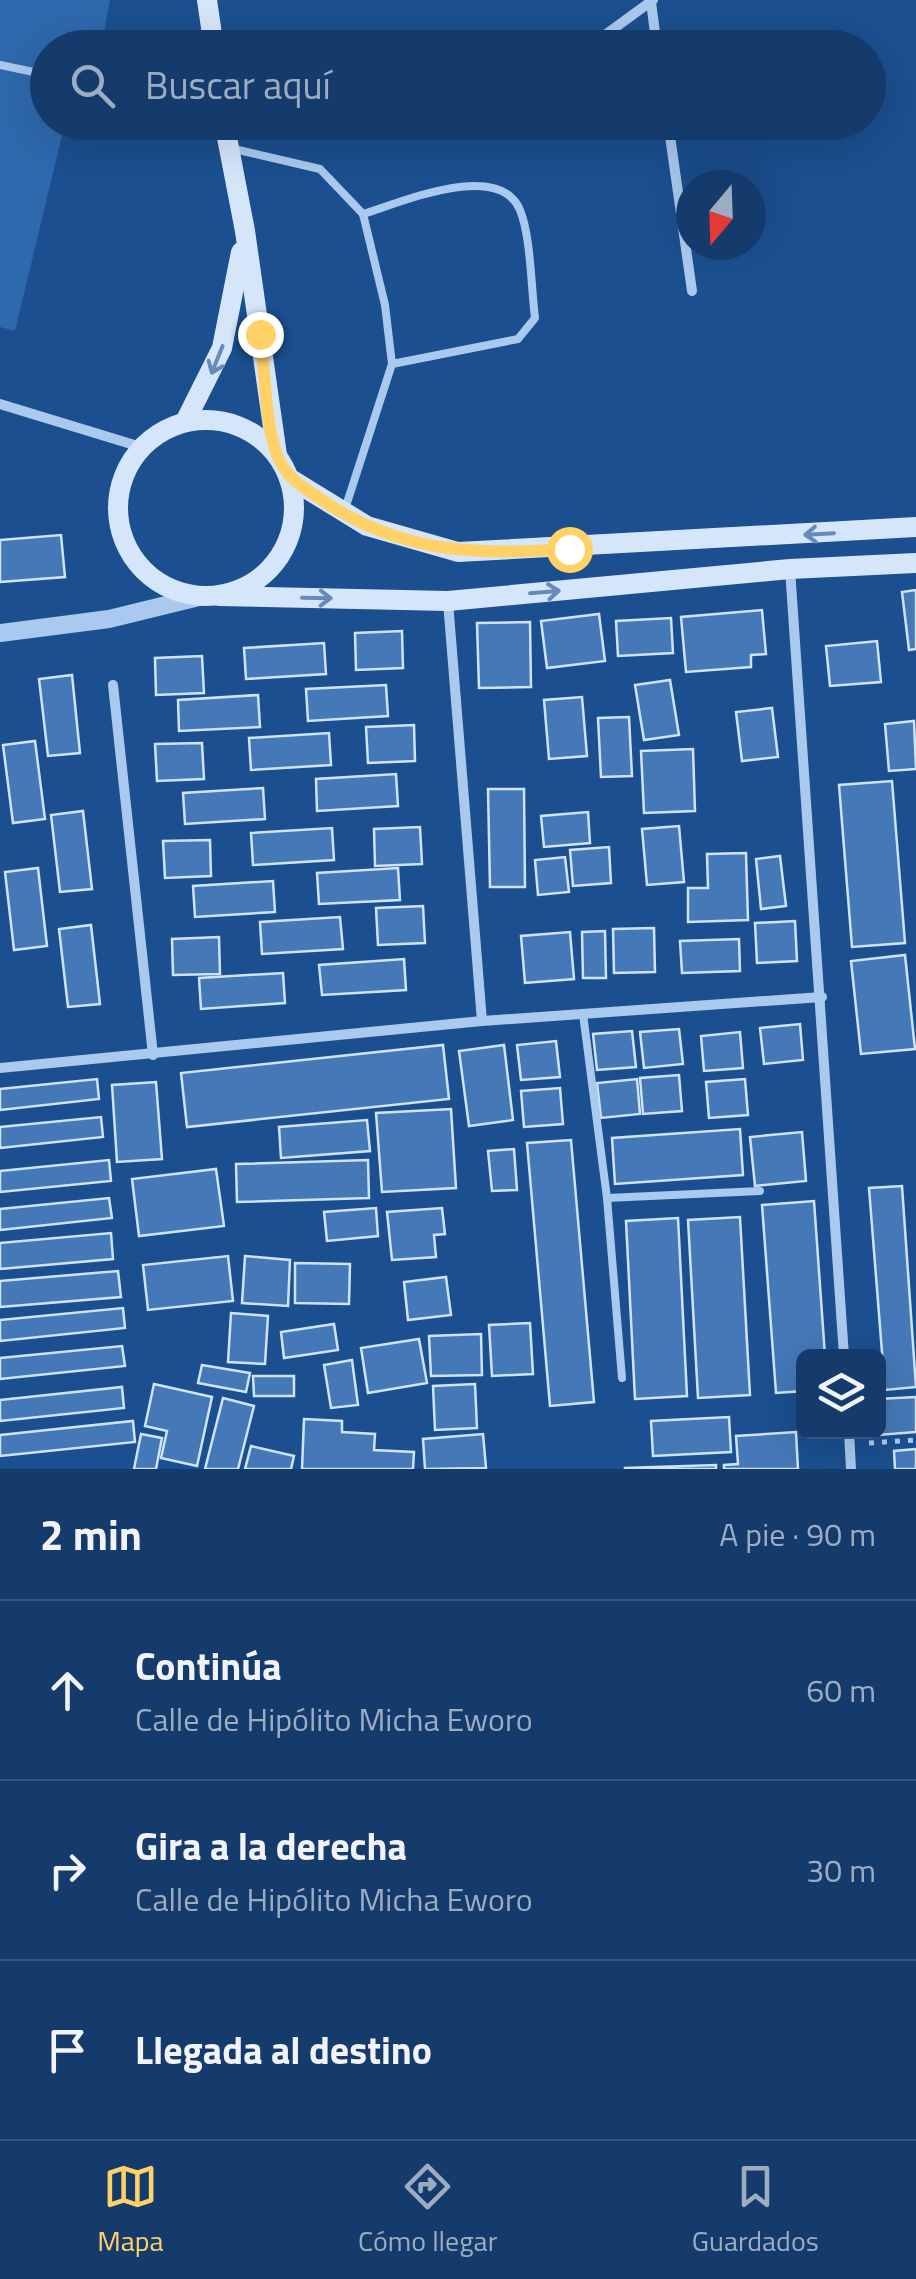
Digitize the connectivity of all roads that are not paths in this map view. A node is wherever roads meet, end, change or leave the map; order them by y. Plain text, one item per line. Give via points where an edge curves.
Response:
1 (207, 0) edge
2 (652, 1) edge
3 (211, 30) edge
4 (612, 30) edge
5 (655, 30) edge
6 (0, 66) edge
7 (30, 72) edge
8 (227, 140) edge
9 (671, 140) edge
10 (228, 148) junction
11 (362, 214) junction
12 (245, 231) junction
13 (692, 291) dead end
14 (392, 364) junction
15 (0, 404) edge
16 (185, 422) junction
17 (141, 447) junction
18 (277, 455) junction
19 (289, 478) junction
20 (344, 513) junction
21 (916, 527) edge
22 (916, 563) edge
23 (790, 569) junction
24 (211, 596) junction
25 (448, 600) junction
26 (0, 633) edge
27 (113, 685) dead end
28 (822, 998) junction
29 (583, 1014) junction
30 (482, 1021) junction
31 (153, 1054) junction
32 (0, 1068) edge
33 (760, 1191) dead end
34 (608, 1198) junction
35 (844, 1349) edge
36 (622, 1378) dead end
37 (849, 1439) edge
38 (851, 1469) edge

1 - 3 main road
2 - 4 street
2 - 5 street
6 - 7 lane
8 - 10 main road
9 - 13 street
10 - 11 lane via 320,169
10 - 12 main road
11 - 14 lane
11 - 14 lane via 475,182 498,188 519,208 536,318 518,339
12 -> 16 main road via 222,348
12 - 18 main road
14 - 20 lane
15 - 17 street
16 - 17 main road
16 - 18 main road via 236,425
17 - 24 main road via 119,489 122,537 149,576 175,591
18 - 19 main road
19 - 20 main road
19 - 24 main road via 294,509 282,554 261,578
21 -> 20 main road via 458,552 389,535
22 - 23 main road
25 -> 23 main road
23 - 28 street
24 -> 25 main road
24 - 26 street via 109,619
25 - 30 street
27 - 31 street
28 - 29 street
28 - 35 street
29 - 30 street
29 - 34 lane
30 - 31 street
31 - 32 street
33 - 34 lane
34 - 36 lane
37 - 38 street

